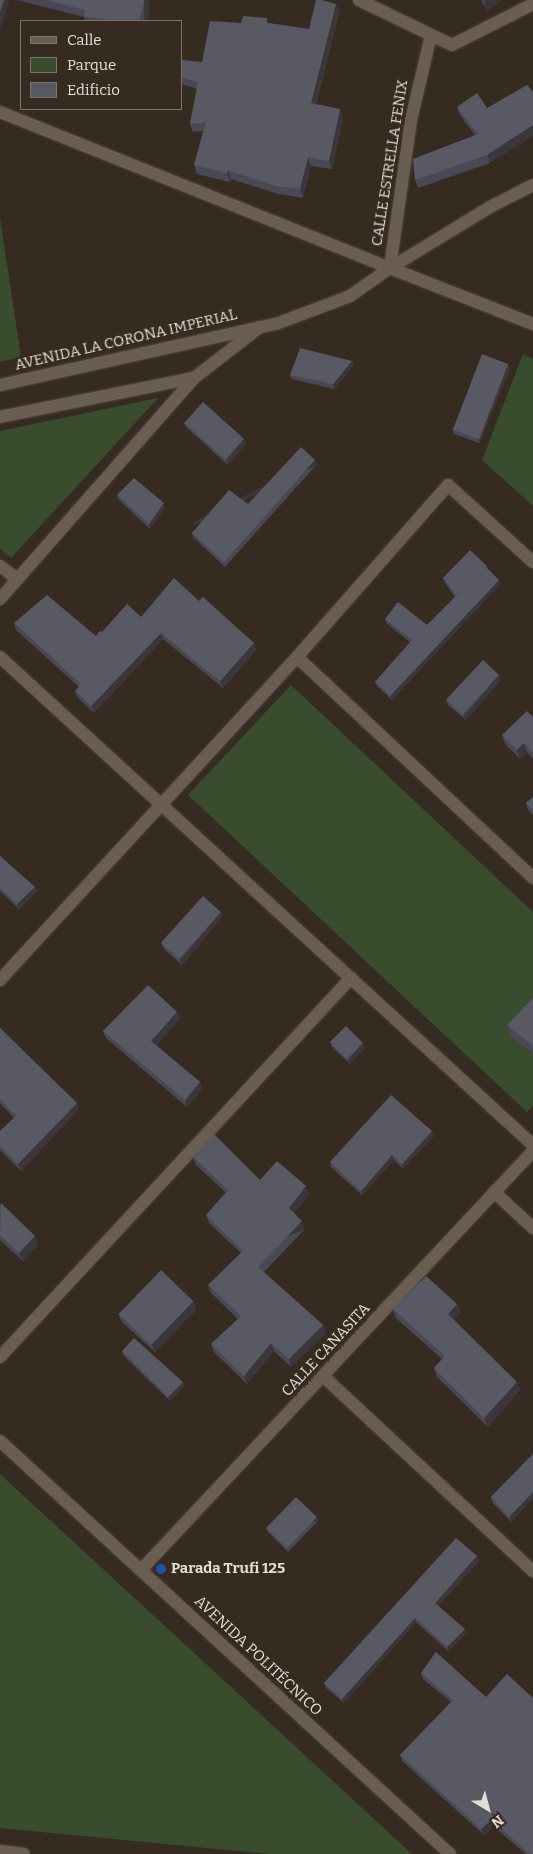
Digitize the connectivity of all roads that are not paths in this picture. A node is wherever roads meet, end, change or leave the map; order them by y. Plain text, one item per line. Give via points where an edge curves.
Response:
1 (359, 0) edge
2 (533, 4) edge
3 (431, 36) junction
4 (0, 112) edge
5 (533, 185) edge
6 (390, 268) junction
7 (533, 324) edge
8 (260, 327) junction
9 (194, 378) junction
10 (0, 385) edge
11 (0, 417) edge
12 (533, 562) edge
13 (0, 566) edge
14 (17, 579) junction
15 (0, 599) edge
16 (0, 656) edge
17 (297, 657) junction
18 (161, 804) junction
19 (533, 878) edge
20 (351, 978) junction
21 (0, 980) edge
22 (533, 1145) edge
23 (533, 1151) edge
24 (494, 1192) junction
25 (533, 1228) edge
26 (0, 1357) edge
27 (323, 1376) junction
28 (0, 1441) edge
29 (140, 1570) junction
30 (533, 1571) edge
31 (0, 1851) edge
32 (24, 1854) edge
33 (450, 1854) edge

1 - 3 street
2 - 3 street via 452,45
3 - 6 street, CALLE ESTRELLA FENIX via 411,120
4 - 6 street
5 - 6 street, AVENIDA LA CORONA IMPERIAL via 490,207
6 - 7 street
6 - 8 street, AVENIDA LA CORONA IMPERIAL via 350,296
8 - 9 street, AVENIDA LA CORONA IMPERIAL
8 - 10 street, AVENIDA LA CORONA IMPERIAL
9 - 11 street, AVENIDA LA CORONA IMPERIAL
9 - 14 street
12 - 17 street via 448,485
13 - 14 street
14 - 15 street
16 - 18 street
17 - 18 street
17 - 19 street
18 - 20 street
18 - 21 street
20 - 22 street
20 - 26 street
23 - 24 street, CALLE CANASITA
24 - 25 street
24 - 27 street, CALLE CANASITA
27 - 29 street, CALLE CANASITA
27 - 30 street
28 - 29 street, AVENIDA POLITÉCNICO
29 - 33 street, AVENIDA POLITÉCNICO
31 - 32 street

